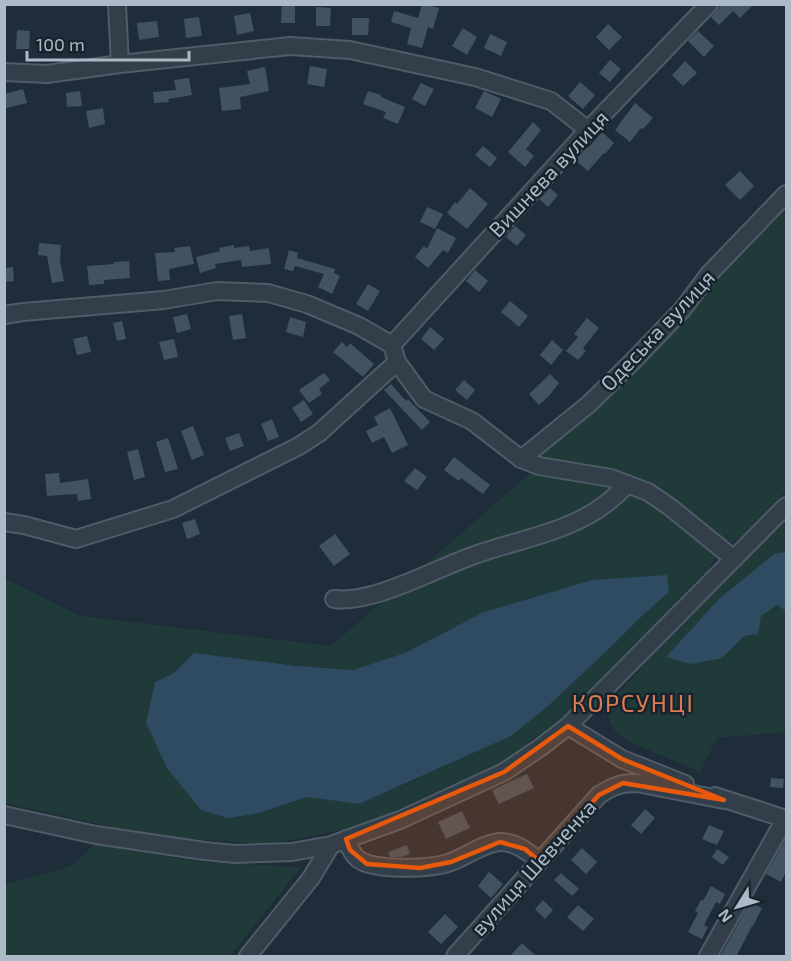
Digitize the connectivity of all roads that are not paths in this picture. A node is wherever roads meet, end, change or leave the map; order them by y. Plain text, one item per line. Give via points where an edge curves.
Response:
1 (117, 4) edge
2 (709, 4) edge
3 (120, 64) junction
4 (4, 72) edge
5 (588, 130) junction
6 (786, 194) edge
7 (4, 315) edge
8 (392, 345) junction
9 (397, 362) junction
10 (521, 459) junction
11 (627, 484) junction
12 (786, 506) edge
13 (4, 522) edge
14 (734, 559) junction
15 (334, 599) dead end
16 (568, 726) junction
17 (724, 800) junction
18 (4, 815) edge
19 (786, 819) edge
20 (339, 842) junction
21 (539, 861) junction
22 (248, 957) edge
23 (455, 957) edge
24 (708, 957) edge

1 - 3 street
2 - 5 street, Вишнева вулиця
3 - 4 street via 47,74
3 - 5 street via 291,46 350,50 475,77 551,101
5 - 8 street, Вишнева вулиця
6 - 10 street, Одеська вулиця via 633,361 589,404
7 - 8 street via 164,300 217,291 268,293 307,304
8 - 9 street
9 - 10 street via 424,399 472,422
9 - 13 street via 319,433 173,509 76,539
10 - 11 street
11 - 14 street via 670,507
11 - 15 street via 613,499 585,517 546,534 474,555 364,597
12 - 14 street
14 - 16 street
16 - 17 street via 622,759
16 - 20 street via 504,772 399,820
17 - 19 street
17 - 21 street, вулиця Шевченка via 637,783 610,787
18 - 20 street via 96,835 236,854 292,852
19 - 24 street
20 - 21 street via 367,864 376,866 435,867 500,842 525,849
20 - 22 street
21 - 23 street, вулиця Шевченка

